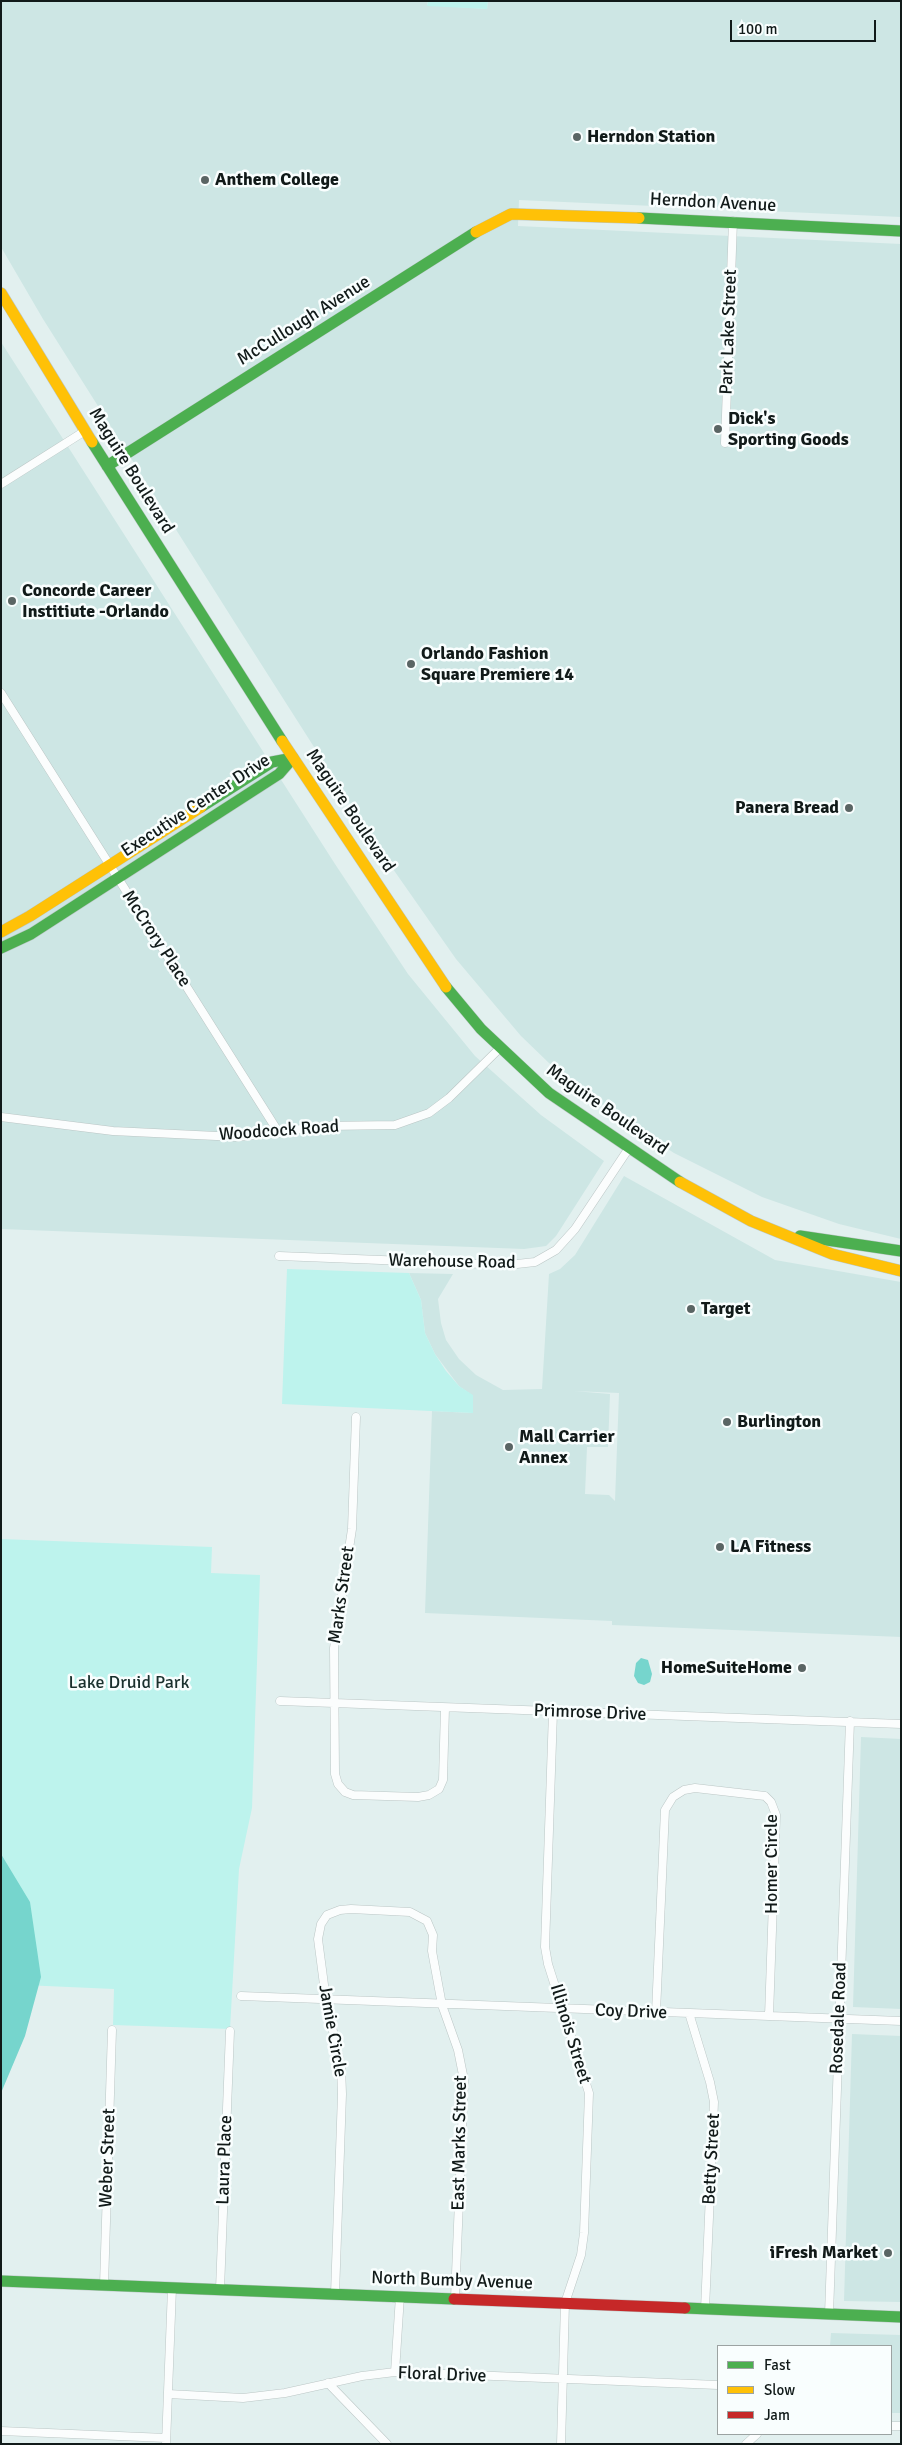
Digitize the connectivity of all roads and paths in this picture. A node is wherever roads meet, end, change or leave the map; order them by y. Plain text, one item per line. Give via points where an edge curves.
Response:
1 (523, 214) joint
2 (733, 222) junction
3 (901, 231) edge
4 (1, 293) edge
5 (84, 431) junction
6 (725, 443) dead end
7 (107, 466) junction
8 (1, 484) edge
9 (1, 693) edge
10 (294, 758) junction
11 (109, 866) junction
12 (117, 878) junction
13 (1, 932) edge
14 (1, 948) edge
15 (500, 1048) junction
16 (1, 1117) edge
17 (279, 1133) junction
18 (629, 1148) junction
19 (786, 1235) junction
20 (901, 1251) edge
21 (279, 1256) dead end
22 (901, 1272) edge
23 (356, 1417) dead end
24 (280, 1701) dead end
25 (334, 1703) junction
26 (445, 1708) junction
27 (553, 1712) junction
28 (850, 1721) junction
29 (901, 1724) edge
30 (410, 1912) joint
31 (241, 1996) dead end
32 (326, 2000) junction
33 (442, 2005) junction
34 (563, 2010) junction
35 (656, 2012) junction
36 (688, 2013) junction
37 (769, 2016) junction
38 (838, 2019) junction
39 (901, 2021) edge
40 (112, 2030) dead end
41 (230, 2031) dead end
42 (1, 2281) edge
43 (104, 2285) junction
44 (172, 2288) junction
45 (220, 2289) junction
46 (335, 2294) junction
47 (400, 2296) junction
48 (456, 2298) junction
49 (565, 2303) junction
50 (705, 2308) junction
51 (829, 2314) junction
52 (901, 2317) edge
53 (395, 2372) junction
54 (563, 2379) junction
55 (328, 2383) junction
56 (717, 2385) edge
57 (168, 2394) junction
58 (1, 2430) edge
59 (756, 2435) edge
60 (166, 2441) edge
61 (387, 2444) edge
62 (561, 2444) edge
63 (746, 2444) edge

1 - 2 street, Herndon Avenue
1 - 7 street, McCullough Avenue via 511,214 484,227
2 - 3 street, Herndon Avenue
2 - 6 street, Park Lake Street
4 - 5 street, Maguire Boulevard
5 - 7 street, Maguire Boulevard
5 - 8 street
7 - 10 street, Maguire Boulevard
9 - 11 street, McCrory Place
10 - 11 street, Executive Center Drive via 272,762
10 - 12 street, Executive Center Drive via 279,774
10 - 15 street, Maguire Boulevard via 448,989
11 - 12 street, McCrory Place
11 - 13 street, Executive Center Drive
12 - 14 street, Executive Center Drive via 30,934
12 - 17 street, McCrory Place
15 - 17 street, Woodcock Road via 449,1098 429,1113 406,1123 326,1126
15 - 18 street, Maguire Boulevard via 549,1093
16 - 17 street, Woodcock Road via 113,1131 178,1135 238,1137
18 - 19 street, Maguire Boulevard via 695,1192
18 - 21 street, Warehouse Road via 575,1229 556,1250 535,1262 508,1265
19 - 20 street, Maguire Boulevard
19 - 22 street, Maguire Boulevard via 832,1254
23 - 25 street, Marks Street via 352,1529 334,1648
24 - 25 street, Primrose Drive
25 - 26 street, Primrose Drive
25 - 26 street, Marks Street via 335,1774 338,1784 353,1795 418,1797 439,1790 443,1780
26 - 27 street, Primrose Drive
27 - 28 street, Primrose Drive
27 - 34 street, Illinois Street via 545,1947
28 - 29 street, Primrose Drive
28 - 38 street, Rosedale Road
30 - 32 street, Jamie Circle via 351,1909 327,1915 318,1939
30 - 33 street, East Marks Street via 427,1921 432,1935
31 - 32 street, Coy Drive
32 - 33 street, Coy Drive
32 - 46 street, Jamie Circle via 342,2067
33 - 34 street, Coy Drive
33 - 48 street, East Marks Street via 458,2050 464,2080
34 - 35 street, Coy Drive
34 - 49 street, Illinois Street via 589,2093 584,2233 581,2255
35 - 36 street, Coy Drive
35 - 37 street, Homer Circle via 665,1810 673,1797 695,1788 764,1796 772,1802 776,1814
36 - 37 street, Coy Drive
36 - 50 street, Betty Street via 714,2102
37 - 38 street, Coy Drive
38 - 39 street, Coy Drive
38 - 51 street, Rosedale Road
40 - 43 street, Weber Street
41 - 45 street, Laura Place
42 - 43 street, North Bumby Avenue
43 - 44 street, North Bumby Avenue
44 - 45 street, North Bumby Avenue
44 - 57 street
45 - 46 street, North Bumby Avenue
46 - 47 street, North Bumby Avenue
47 - 48 street, North Bumby Avenue
47 - 53 street
48 - 49 street, North Bumby Avenue
49 - 50 street, North Bumby Avenue
49 - 54 street, Illinois Street
50 - 51 street, North Bumby Avenue
51 - 52 street, North Bumby Avenue
53 - 54 street, Floral Drive
53 - 55 street, Floral Drive
54 - 56 street, Floral Drive
54 - 62 street, Illinois Street
55 - 57 street, Floral Drive via 244,2398
55 - 61 street
57 - 60 street
58 - 60 street
59 - 63 street

